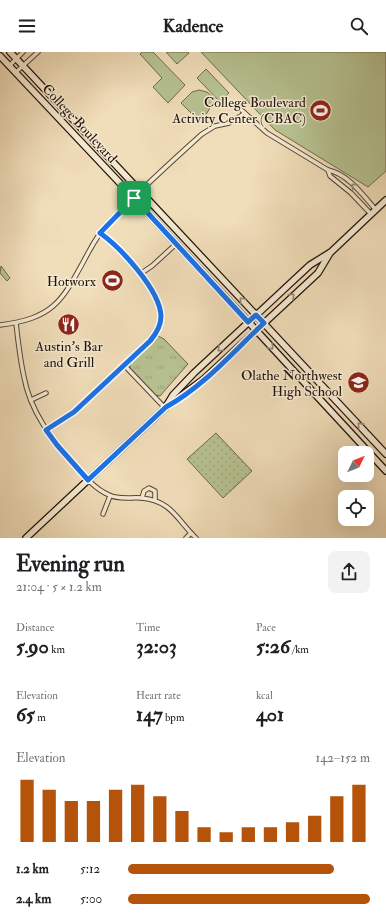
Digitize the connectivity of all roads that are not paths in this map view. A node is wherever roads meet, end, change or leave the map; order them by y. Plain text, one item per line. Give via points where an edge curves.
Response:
1 (10, 52) edge
2 (23, 52) edge
3 (38, 52) edge
4 (0, 56) edge
5 (16, 58) junction
6 (8, 66) junction
7 (23, 66) junction
8 (15, 73) junction
9 (237, 106) dead end
10 (244, 114) junction
11 (328, 170) junction
12 (141, 192) junction
13 (134, 198) junction
14 (386, 200) edge
15 (376, 210) junction
16 (371, 214) junction
17 (100, 233) junction
18 (176, 244) junction
19 (331, 252) junction
20 (140, 274) junction
21 (256, 315) junction
22 (248, 322) junction
23 (16, 323) junction
24 (264, 323) junction
25 (0, 325) edge
26 (256, 330) junction
27 (124, 366) junction
28 (46, 393) dead end
29 (31, 400) junction
30 (165, 408) junction
31 (46, 430) junction
32 (386, 454) edge
33 (386, 471) edge
34 (88, 480) junction
35 (110, 496) junction
36 (142, 498) junction
37 (155, 500) junction
38 (103, 514) dead end
39 (192, 533) junction
40 (26, 538) edge
41 (186, 538) edge
42 (196, 538) edge

1 - 5 main road, College Boulevard
2 - 5 street
3 - 7 street
4 - 6 main road, College Boulevard
5 - 6 street
5 - 7 main road, College Boulevard
6 - 8 main road, College Boulevard
7 - 8 street
7 - 12 main road, College Boulevard
8 - 13 main road, College Boulevard
9 - 10 street
10 - 11 street via 267,133
10 - 12 street via 229,123 206,131
15 -> 11 street via 344,177
11 - 16 street via 330,176
12 - 13 street
21 -> 12 main road, College Boulevard
13 - 17 street
13 - 18 main road, College Boulevard
14 - 15 main road
15 - 16 main road
16 - 19 main road
17 - 20 street via 116,244
17 - 23 street via 57,304 38,316
18 - 20 street
18 - 22 main road, College Boulevard
19 - 21 main road via 310,265
24 -> 19 main road via 318,272
20 - 27 street via 158,305 160,322 155,335
21 - 22 main road
21 - 24 main road, College Boulevard
22 - 26 main road, College Boulevard
22 -> 30 main road via 194,373 173,395
23 - 25 street
23 - 29 street via 24,378
24 - 26 main road
32 -> 24 main road, College Boulevard
26 - 30 main road via 204,380
26 -> 33 main road, College Boulevard
27 - 30 street
27 - 31 street via 74,412
28 - 29 street
29 - 31 street
30 - 34 main road
31 - 34 street
34 - 35 street
34 - 40 main road
35 - 36 street
35 - 38 street
36 - 37 street
36 - 37 street via 144,491 149,488 155,491
37 - 39 street via 172,510
39 - 41 street
39 - 42 street

